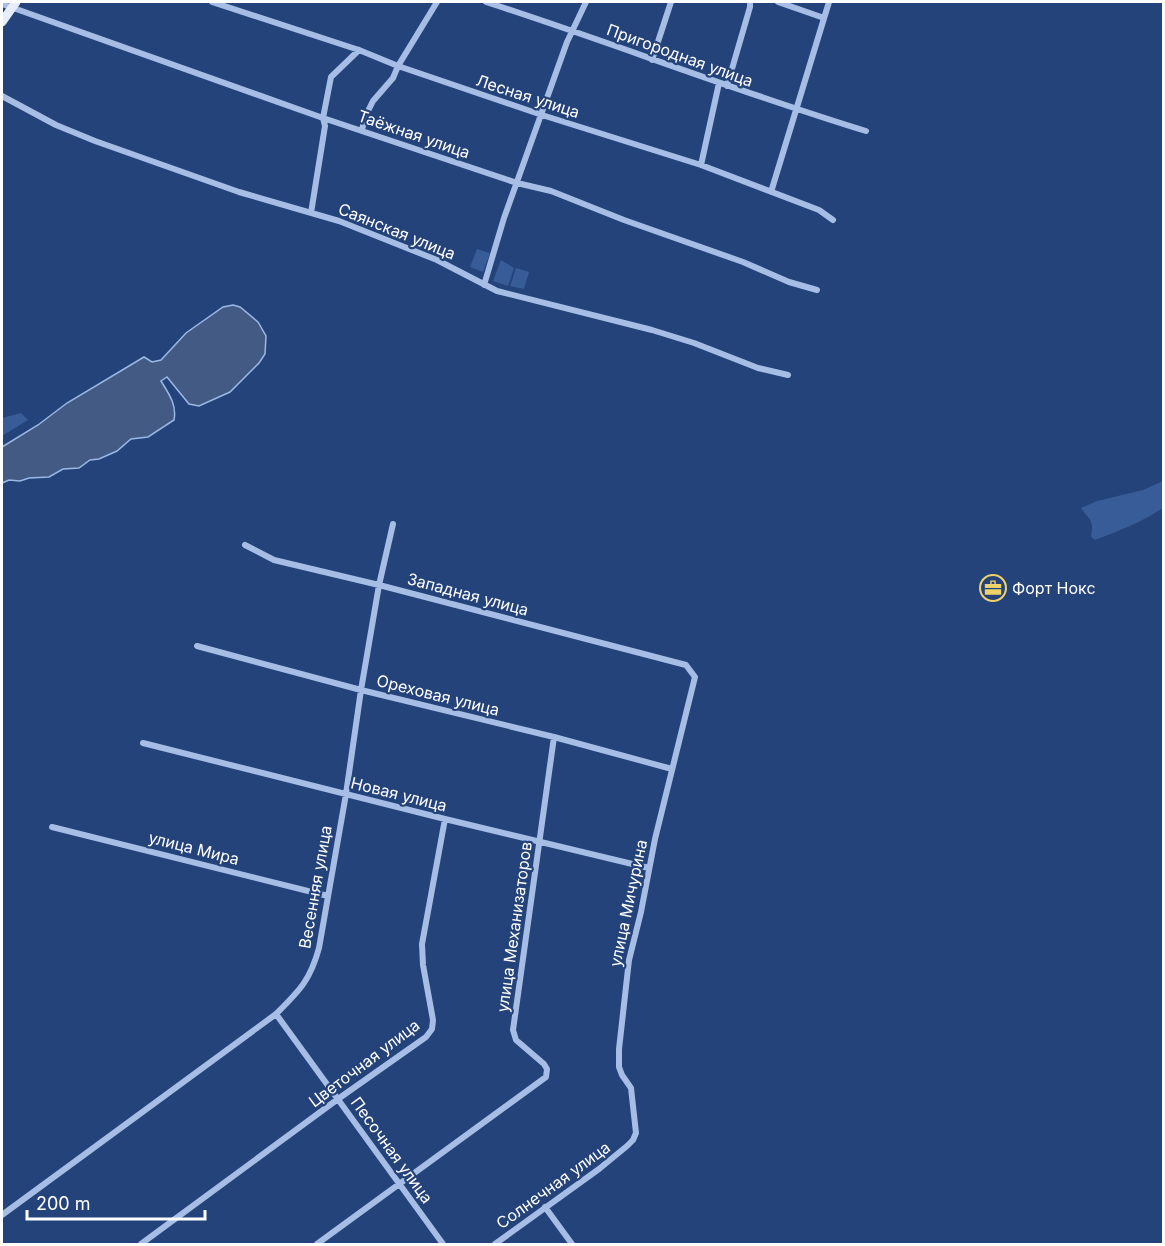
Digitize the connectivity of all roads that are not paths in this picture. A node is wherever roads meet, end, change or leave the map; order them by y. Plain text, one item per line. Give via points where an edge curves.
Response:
1 (212, 2) edge
2 (437, 2) edge
3 (486, 2) edge
4 (586, 2) edge
5 (671, 2) edge
6 (750, 2) edge
7 (778, 2) edge
8 (829, 2) edge
9 (2, 4) edge
10 (14, 4) edge
11 (824, 18) junction
12 (2, 22) edge
13 (573, 30) junction
14 (359, 50) junction
15 (652, 60) junction
16 (398, 66) junction
17 (719, 83) junction
18 (727, 86) junction
19 (2, 96) edge
20 (797, 110) junction
21 (542, 116) junction
22 (323, 118) junction
23 (362, 130) junction
24 (866, 131) dead end
25 (701, 165) junction
26 (517, 183) junction
27 (771, 192) junction
28 (311, 213) junction
29 (833, 220) dead end
30 (484, 285) junction
31 (817, 290) dead end
32 (788, 375) dead end
33 (393, 524) dead end
34 (246, 545) dead end
35 (379, 585) junction
36 (197, 646) dead end
37 (686, 665) joint
38 (361, 690) junction
39 (554, 737) junction
40 (143, 743) dead end
41 (672, 769) junction
42 (346, 794) junction
43 (445, 819) junction
44 (52, 827) dead end
45 (540, 841) junction
46 (649, 868) junction
47 (328, 896) junction
48 (276, 1014) junction
49 (338, 1099) junction
50 (627, 1146) joint
51 (400, 1184) junction
52 (545, 1208) junction
53 (2, 1215) edge
54 (141, 1245) edge
55 (317, 1245) edge
56 (443, 1245) edge
57 (495, 1245) edge
58 (573, 1245) edge

1 - 14 street, Лесная улица
2 - 16 street
3 - 13 street, Пригородная улица
4 - 13 street
5 - 15 street
6 - 18 street
7 - 11 street
8 - 11 street
9 - 10 street, Таёжная улица
10 - 12 main road
10 - 22 street, Таёжная улица
11 - 20 street
13 - 15 street, Пригородная улица
13 - 21 street
14 - 16 street, Лесная улица
14 - 22 street via 331,77
15 - 17 street, Пригородная улица
16 - 21 street, Лесная улица
16 - 23 street via 364,117
17 - 18 street, Пригородная улица
17 - 25 street
18 - 20 street, Пригородная улица
19 - 28 street, Саянская улица via 56,126 95,141
20 - 24 street, Пригородная улица
20 - 27 street
21 - 25 street, Лесная улица
21 - 26 street
22 - 23 street, Таёжная улица
22 - 28 street
23 - 26 street, Таёжная улица
25 - 27 street, Лесная улица
26 - 30 street
26 - 31 street, Таёжная улица via 551,191
27 - 29 street, Лесная улица via 819,210
28 - 30 street, Саянская улица via 437,260
30 - 32 street, Саянская улица via 652,330
33 - 35 street, Весенняя улица
34 - 35 street, Западная улица via 274,560
35 - 37 street, Западная улица
35 - 38 street, Весенняя улица
36 - 38 street, Ореховая улица
37 - 41 street, улица Мичурина via 695,677
38 - 39 street, Ореховая улица
38 - 42 street, Весенняя улица
39 - 41 street, Ореховая улица
39 - 45 street, улица Механизаторов
40 - 42 street, Новая улица
41 - 46 street, улица Мичурина
42 - 43 street, Новая улица
42 - 47 street, Весенняя улица
43 - 45 street, Новая улица
43 - 49 street, Цветочная улица via 422,944 432,1029
44 - 47 street, улица Мира
45 - 46 street, Новая улица
45 - 51 street, улица Механизаторов via 513,1030 516,1040 544,1064 546,1077
46 - 50 street, улица Мичурина via 629,960 619,1049 619,1067 631,1088 636,1133
47 - 48 street, Весенняя улица via 314,966 307,980
48 - 49 street, Песочная улица
48 - 53 street, Весенняя улица
49 - 51 street, Песочная улица
49 - 54 street, Цветочная улица
50 - 52 street, Солнечная улица
51 - 55 street, улица Механизаторов
51 - 56 street, Песочная улица
52 - 57 street, Солнечная улица
52 - 58 street

